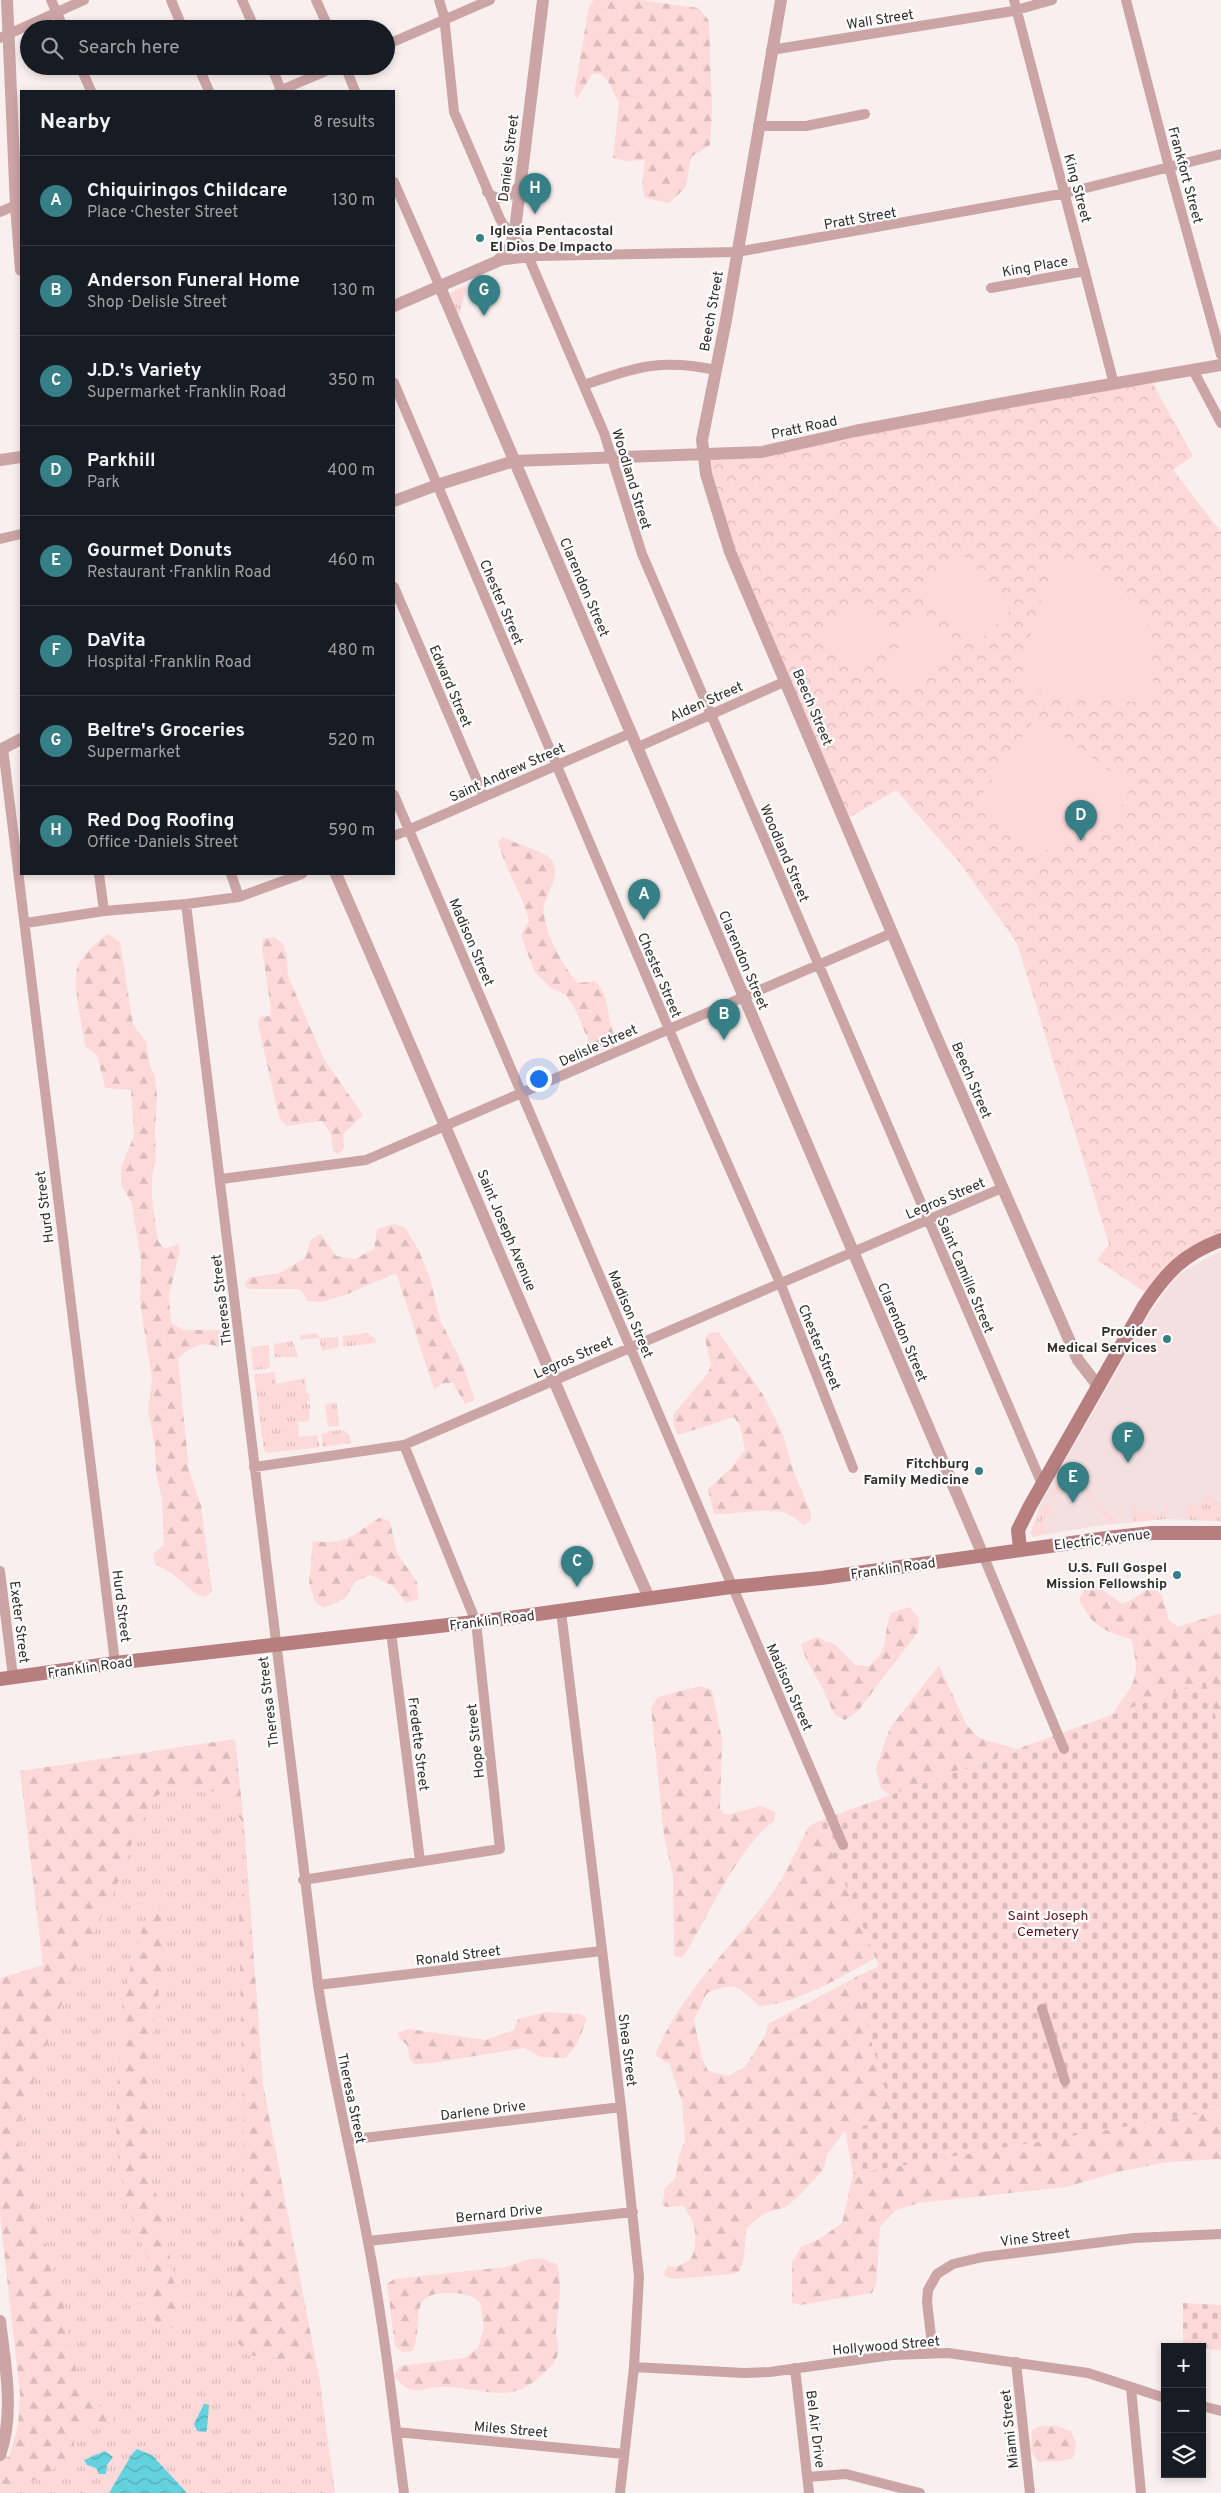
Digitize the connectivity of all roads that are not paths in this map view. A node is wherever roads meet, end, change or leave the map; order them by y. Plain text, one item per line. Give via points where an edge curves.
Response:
1 (7, 0) edge
2 (51, 0) edge
3 (84, 0) edge
4 (171, 0) edge
5 (242, 0) edge
6 (316, 0) edge
7 (439, 0) edge
8 (490, 0) edge
9 (543, 0) edge
10 (781, 0) edge
11 (1052, 0) edge
12 (1126, 0) edge
13 (1016, 5) edge
14 (56, 12) junction
15 (39, 20) edge
16 (60, 20) edge
17 (179, 20) edge
18 (251, 20) edge
19 (325, 20) edge
20 (445, 20) junction
21 (20, 29) edge
22 (4, 36) edge
23 (395, 41) edge
24 (771, 50) junction
25 (84, 75) edge
26 (202, 75) edge
27 (274, 75) edge
28 (317, 75) edge
29 (349, 75) edge
30 (91, 90) edge
31 (208, 90) edge
32 (280, 90) edge
33 (282, 90) edge
34 (355, 90) edge
35 (865, 114) dead end
36 (13, 122) junction
37 (758, 126) junction
38 (20, 138) edge
39 (1221, 154) edge
40 (1169, 167) junction
41 (395, 184) edge
42 (520, 184) junction
43 (487, 192) junction
44 (1066, 193) junction
45 (18, 204) edge
46 (0, 212) edge
47 (513, 237) junction
48 (20, 248) edge
49 (736, 252) junction
50 (528, 256) junction
51 (498, 261) junction
52 (1085, 271) junction
53 (440, 287) junction
54 (990, 288) dead end
55 (395, 306) edge
56 (1221, 356) edge
57 (1221, 365) edge
58 (716, 370) junction
59 (1193, 370) junction
60 (1114, 384) junction
61 (395, 385) edge
62 (584, 385) junction
63 (1221, 423) edge
64 (703, 453) junction
65 (20, 457) edge
66 (612, 458) junction
67 (0, 460) edge
68 (514, 461) junction
69 (437, 485) junction
70 (395, 501) edge
71 (20, 534) edge
72 (0, 539) edge
73 (395, 589) edge
74 (786, 681) junction
75 (710, 713) junction
76 (632, 732) junction
77 (20, 740) edge
78 (638, 747) junction
79 (2, 749) edge
80 (556, 765) junction
81 (484, 797) junction
82 (395, 798) edge
83 (409, 829) junction
84 (395, 836) edge
85 (99, 875) edge
86 (231, 875) edge
87 (299, 875) edge
88 (336, 875) edge
89 (240, 897) junction
90 (186, 904) junction
91 (104, 911) junction
92 (26, 923) junction
93 (892, 933) junction
94 (819, 966) junction
95 (743, 998) junction
96 (668, 1029) junction
97 (522, 1093) junction
98 (447, 1125) junction
99 (221, 1179) junction
100 (1002, 1188) junction
101 (928, 1220) junction
102 (1221, 1240) edge
103 (853, 1252) junction
104 (781, 1285) junction
105 (631, 1346) junction
106 (554, 1381) junction
107 (1099, 1387) junction
108 (404, 1445) junction
109 (254, 1467) junction
110 (853, 1468) dead end
111 (1042, 1484) junction
112 (1221, 1534) edge
113 (1020, 1548) junction
114 (983, 1555) junction
115 (0, 1572) edge
116 (731, 1587) junction
117 (650, 1598) junction
118 (561, 1611) junction
119 (476, 1622) junction
120 (391, 1632) junction
121 (274, 1645) junction
122 (115, 1663) junction
123 (6, 1678) edge
124 (1064, 1749) dead end
125 (843, 1845) dead end
126 (420, 1861) junction
127 (303, 1880) junction
128 (602, 1951) junction
129 (318, 1985) junction
130 (1042, 2009) dead end
131 (1065, 2081) dead end
132 (622, 2107) junction
133 (347, 2140) junction
134 (633, 2212) junction
135 (1221, 2234) edge
136 (368, 2242) junction
137 (0, 2321) edge
138 (933, 2353) junction
139 (1016, 2362) junction
140 (634, 2367) junction
141 (795, 2368) junction
142 (1131, 2388) junction
143 (1161, 2397) edge
144 (1206, 2407) edge
145 (1221, 2410) edge
146 (396, 2432) junction
147 (624, 2454) junction
148 (0, 2455) edge
149 (808, 2477) junction
150 (404, 2493) edge
151 (620, 2493) edge
152 (809, 2493) edge
153 (920, 2493) edge
154 (1030, 2493) edge
155 (1141, 2493) edge

1 - 22 street
2 - 14 street
3 - 14 street
4 - 17 street
5 - 18 street
6 - 19 street
7 - 20 street, Woodland Street
8 - 20 street
9 - 42 street, Daniels Street
10 - 24 street, Beech Street
11 - 13 street, Wall Street
12 - 40 street, Frankfort Street
13 - 24 street, Wall Street
13 - 44 street, King Street
14 - 15 street
14 - 16 street
20 - 23 street
20 - 43 street, Woodland Street via 454,112
21 - 22 street
22 - 36 street
24 - 37 street, Beech Street
25 - 30 street
26 - 31 street
27 - 32 street
28 - 33 street
29 - 34 street
35 - 37 street via 806,126
36 - 38 street
36 - 45 street
37 - 49 street, Beech Street
39 - 40 street, Pratt Street
40 - 44 street, Pratt Street
40 - 56 street, Frankfort Street
41 - 53 street, Clarendon Street
42 - 43 street via 515,192 504,198
42 - 47 street, Daniels Street
43 - 47 street, Woodland Street via 507,232
44 - 49 street, Pratt Street
44 - 52 street, King Street
45 - 46 street
45 - 48 street
47 - 50 street, Woodland Street via 519,240
47 - 51 street, Daniels Street via 511,246
49 - 50 street, Pratt Street
49 - 58 street, Beech Street
50 - 51 street, Pratt Street
50 - 62 street, Woodland Street
51 - 53 street
52 - 54 street, King Place
52 - 60 street, King Street
53 - 55 street
53 - 68 street, Clarendon Street
57 - 59 street, Pratt Road
58 - 62 street via 684,363 661,364 635,368
58 - 64 street, Beech Street via 702,440
59 - 60 street, Pratt Road
59 - 63 street
60 - 64 street, Pratt Road via 874,427 762,452
61 - 69 street, Chester Street
62 - 66 street, Woodland Street
64 - 66 street, Pratt Road
64 - 74 street, Beech Street via 715,507 730,552
65 - 67 street
66 - 68 street, Pratt Road
66 - 75 street, Woodland Street via 642,554
68 - 69 street, Pratt Road
68 - 76 street, Clarendon Street
69 - 70 street, Pratt Road
69 - 80 street, Chester Street
71 - 72 street
73 - 81 street, Edward Street
74 - 75 street, Alden Street
74 - 93 street, Beech Street
75 - 78 street, Alden Street
75 - 94 street, Woodland Street
76 - 78 street, Clarendon Street
76 - 80 street, Saint Andrew Street
77 - 79 street
78 - 95 street, Clarendon Street
79 - 92 street, Hurd Street
80 - 81 street, Saint Andrew Street
80 - 96 street, Chester Street
81 - 83 street, Saint Andrew Street
82 - 83 street, Madison Street
83 - 84 street, Saint Andrew Street
83 - 97 street, Madison Street
85 - 91 street
86 - 89 street
87 - 89 street
88 - 98 street, Saint Joseph Avenue
89 - 90 street
90 - 91 street
90 - 99 street, Theresa Street
91 - 92 street
92 - 122 street, Hurd Street
93 - 94 street, Delisle Street
93 - 100 street, Beech Street
94 - 95 street, Delisle Street
94 - 101 street, Saint Camille Street
95 - 96 street, Delisle Street
95 - 103 street, Clarendon Street
96 - 97 street, Delisle Street
96 - 104 street, Chester Street
97 - 98 street, Delisle Street
97 - 105 street, Madison Street
98 - 99 street, Delisle Street via 366,1160
98 - 106 street, Saint Joseph Avenue
99 - 109 street, Theresa Street
100 - 101 street, Legros Street
100 - 107 street, Beech Street via 1078,1360
101 - 103 street, Legros Street
101 - 111 street, Saint Camille Street
102 - 107 main road via 1186,1257 1166,1275 1144,1306
103 - 104 street, Legros Street
103 - 114 street, Clarendon Street
104 - 105 street, Legros Street
104 - 110 street, Chester Street
105 - 106 street, Legros Street
105 - 116 street, Madison Street
106 - 108 street, Legros Street
106 - 117 street, Saint Joseph Avenue
107 - 111 main road
108 - 109 street, Legros Street
108 - 119 street, Hope Street
109 - 121 street, Theresa Street
111 - 113 main road via 1018,1530
112 - 113 main road, Electric Avenue via 1152,1533
113 - 114 main road, Electric Avenue
114 - 116 main road, Franklin Road
114 - 124 street, Clarendon Street
115 - 123 street, Exeter Street
116 - 117 main road, Franklin Road
116 - 125 street, Madison Street
117 - 118 main road, Franklin Road
118 - 119 main road, Franklin Road
118 - 128 street, Shea Street
119 - 120 main road, Franklin Road
119 - 126 street, Hope Street via 500,1849
120 - 121 main road, Franklin Road
120 - 126 street, Fredette Street
121 - 122 main road, Franklin Road
121 - 127 street, Theresa Street
122 - 123 main road, Franklin Road
126 - 127 street, Hope Street
127 - 129 street, Theresa Street
128 - 129 street, Ronald Street
128 - 132 street, Shea Street
129 - 133 street, Theresa Street
130 - 131 street
132 - 133 street, Darlene Drive
132 - 134 street, Shea Street
133 - 136 street, Theresa Street
134 - 136 street, Bernard Drive
134 - 140 street, Shea Street via 639,2296
135 - 138 street, Vine Street via 1134,2238 983,2257 954,2264 937,2274 928,2290
136 - 146 street, Theresa Street
137 - 148 street via 6,2378 6,2422
138 - 139 street, Hollywood Street
138 - 141 street, Hollywood Street
139 - 142 street, Hollywood Street via 1088,2373 1110,2378
139 - 154 street, Miami Street
140 - 141 street, Hollywood Street via 744,2373
140 - 147 street, Shea Street
141 - 149 street, Bel Air Drive
142 - 143 street, Hollywood Street
142 - 155 street
144 - 145 street
146 - 147 street, Miles Street
146 - 150 street, Theresa Street
147 - 151 street, Shea Street
149 - 152 street, Bel Air Drive
149 - 153 street via 846,2474

